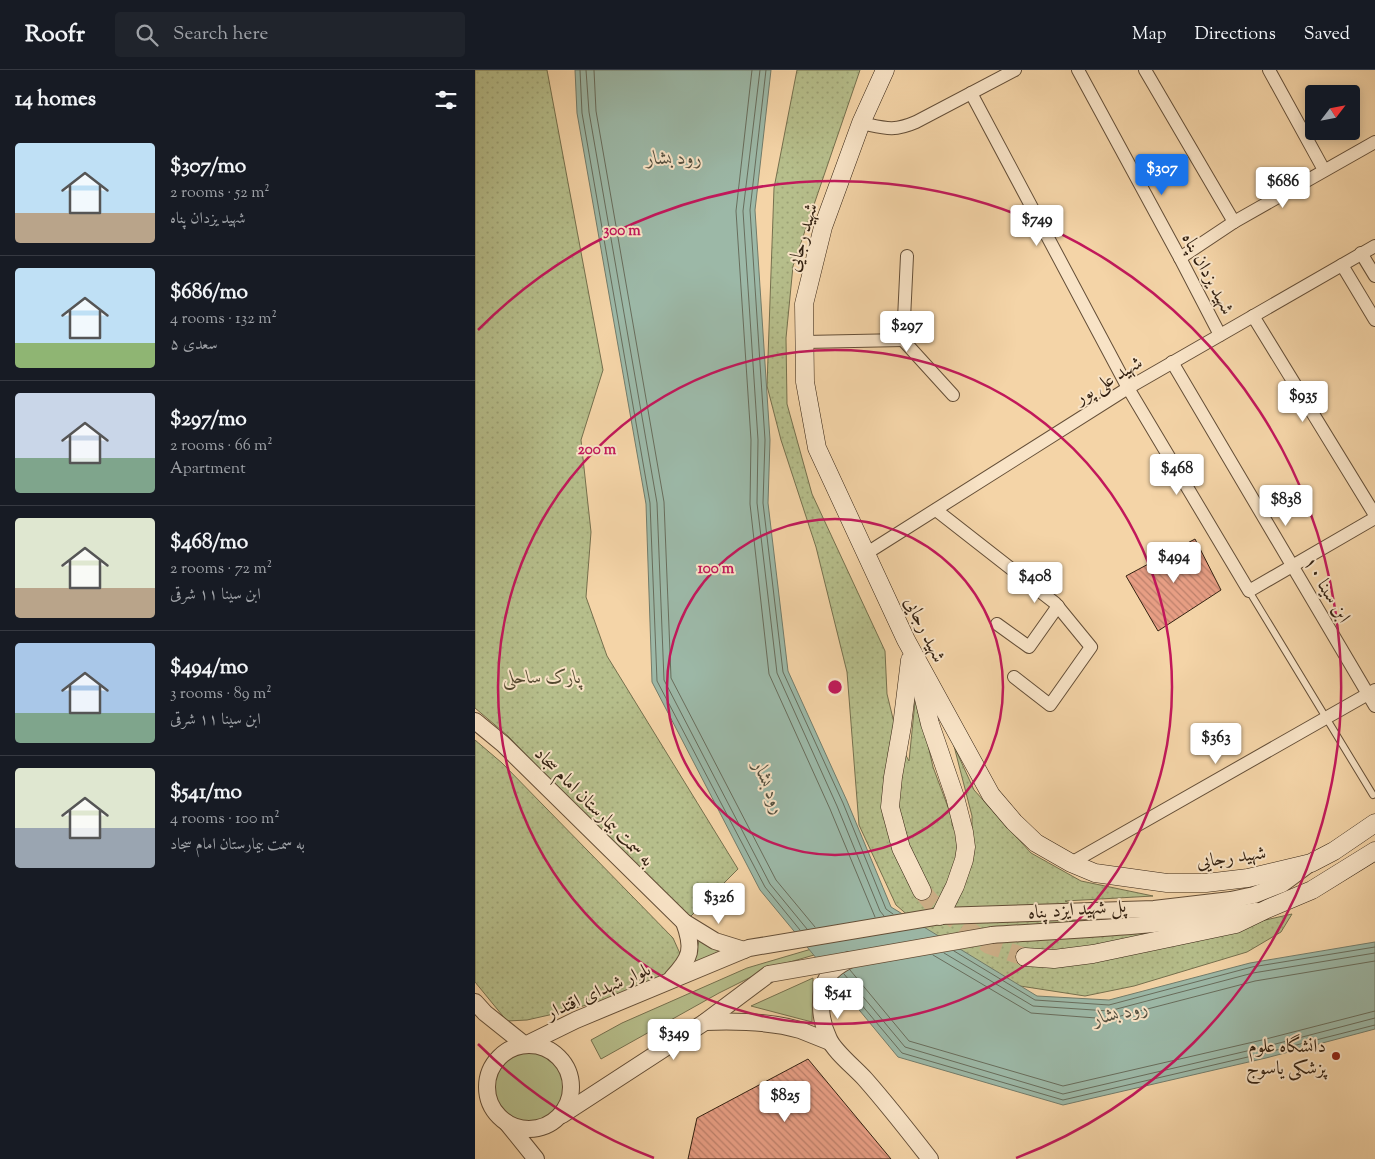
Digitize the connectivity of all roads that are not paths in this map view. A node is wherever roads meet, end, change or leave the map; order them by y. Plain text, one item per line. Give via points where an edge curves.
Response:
1 (885, 70) edge
2 (1015, 70) edge
3 (1078, 70) edge
4 (1145, 70) edge
5 (1269, 70) edge
6 (971, 93) junction
7 (861, 123) junction
8 (1375, 142) edge
9 (1324, 170) junction
10 (1234, 222) junction
11 (1375, 246) edge
12 (1361, 254) junction
13 (907, 256) dead end
14 (1180, 258) junction
15 (1342, 265) junction
16 (1375, 276) edge
17 (1253, 316) junction
18 (1375, 320) edge
19 (1220, 335) junction
20 (903, 340) junction
21 (805, 342) junction
22 (1172, 362) junction
23 (1128, 388) junction
24 (953, 394) dead end
25 (936, 510) junction
26 (1375, 516) edge
27 (867, 554) junction
28 (1293, 565) junction
29 (1249, 591) junction
30 (1058, 606) junction
31 (997, 624) dead end
32 (911, 650) junction
33 (1014, 677) dead end
34 (1372, 692) edge
35 (1375, 706) edge
36 (1326, 718) junction
37 (475, 721) edge
38 (1373, 795) dead end
39 (1370, 827) edge
40 (1375, 845) edge
41 (1375, 851) edge
42 (1311, 862) junction
43 (1071, 863) junction
44 (922, 891) tunnel mouth
45 (1267, 909) junction
46 (935, 917) junction
47 (684, 922) junction
48 (747, 949) junction
49 (1025, 957) tunnel mouth
50 (849, 960) junction
51 (670, 980) junction
52 (475, 1002) edge
53 (705, 1022) junction
54 (830, 1042) junction
55 (525, 1045) junction
56 (475, 1078) edge
57 (489, 1097) junction
58 (558, 1117) junction
59 (507, 1122) junction
60 (536, 1159) edge
61 (930, 1159) edge

1 - 7 main road, شهید رجایی
2 - 6 street
3 - 14 street, شهید یزدان پناه
4 - 10 street
5 - 9 street
6 - 7 street via 902,128
6 - 23 street
7 - 21 main road, شهید رجایی via 823,228 805,304
8 - 9 street
9 - 10 street
10 - 14 street
11 - 12 street, شهید علی پور
12 - 15 street, شهید علی پور
12 - 16 street
13 - 20 street
14 - 19 street, شهید یزدان پناه
15 - 17 street, شهید علی پور
15 - 18 street
17 - 19 street, شهید علی پور
17 - 26 street
19 - 22 street, شهید علی پور
20 - 21 street
20 - 24 street
21 - 27 main road, شهید رجایی via 805,382 817,448
22 - 23 street, شهید علی پور
22 - 28 street, ابن سینا ۱۰
23 - 25 street, شهید علی پور
23 - 29 street
25 - 27 street, شهید علی پور
25 - 30 street
26 - 28 street
27 - 32 main road, شهید رجایی
28 - 29 street
28 - 34 street, ابن سینا ۱۰
29 - 36 lane
30 - 31 street via 1029,647
30 - 33 street via 1091,647 1049,705
32 - 43 main road, شهید رجایی via 991,795 1036,843
32 - 44 main road via 890,807 901,848
32 - 46 main road via 930,724 955,797 966,847 955,886
34 - 35 street, ابن سینا ۱۰
34 - 36 street
36 - 38 lane
36 - 43 street
37 - 47 street, به سمت بیمارستان امام سجاد via 503,744
39 - 40 main road
39 - 42 main road, شهید رجایی
41 - 45 main road, پل شهید ایزد پناه via 1312,890
42 - 43 main road, شهید رجایی via 1248,878 1206,883 1167,883 1095,873
42 - 46 street, پل شهید ایزد پناه via 1282,884 1231,900 1154,909
45 - 49 main road via 1235,924 1093,954 1054,959
45 - 50 street, پل شهید ایزد پناه, bridge via 1152,924 993,935
46 - 48 street, پل شهید ایزد پناه
47 - 48 street, به سمت بیمارستان امام سجاد via 715,941
47 - 51 street via 691,940 689,954
48 - 51 street, بلوار شهدای اقتدار
50 - 53 street, پل شهید ایزد پناه, bridge via 769,974
50 - 54 street, bridge via 828,976 823,989 823,1024
51 - 55 street, بلوار شهدای اقتدار
52 - 55 street
53 - 54 street via 778,1026
53 - 58 street
54 - 61 street via 897,1116
55 - 57 street via 510,1049 497,1059 488,1081
55 - 58 street via 549,1050 561,1059 569,1073 570,1097
56 - 57 street
57 - 59 street via 495,1112
58 - 59 street via 545,1126 530,1129
59 - 60 street

